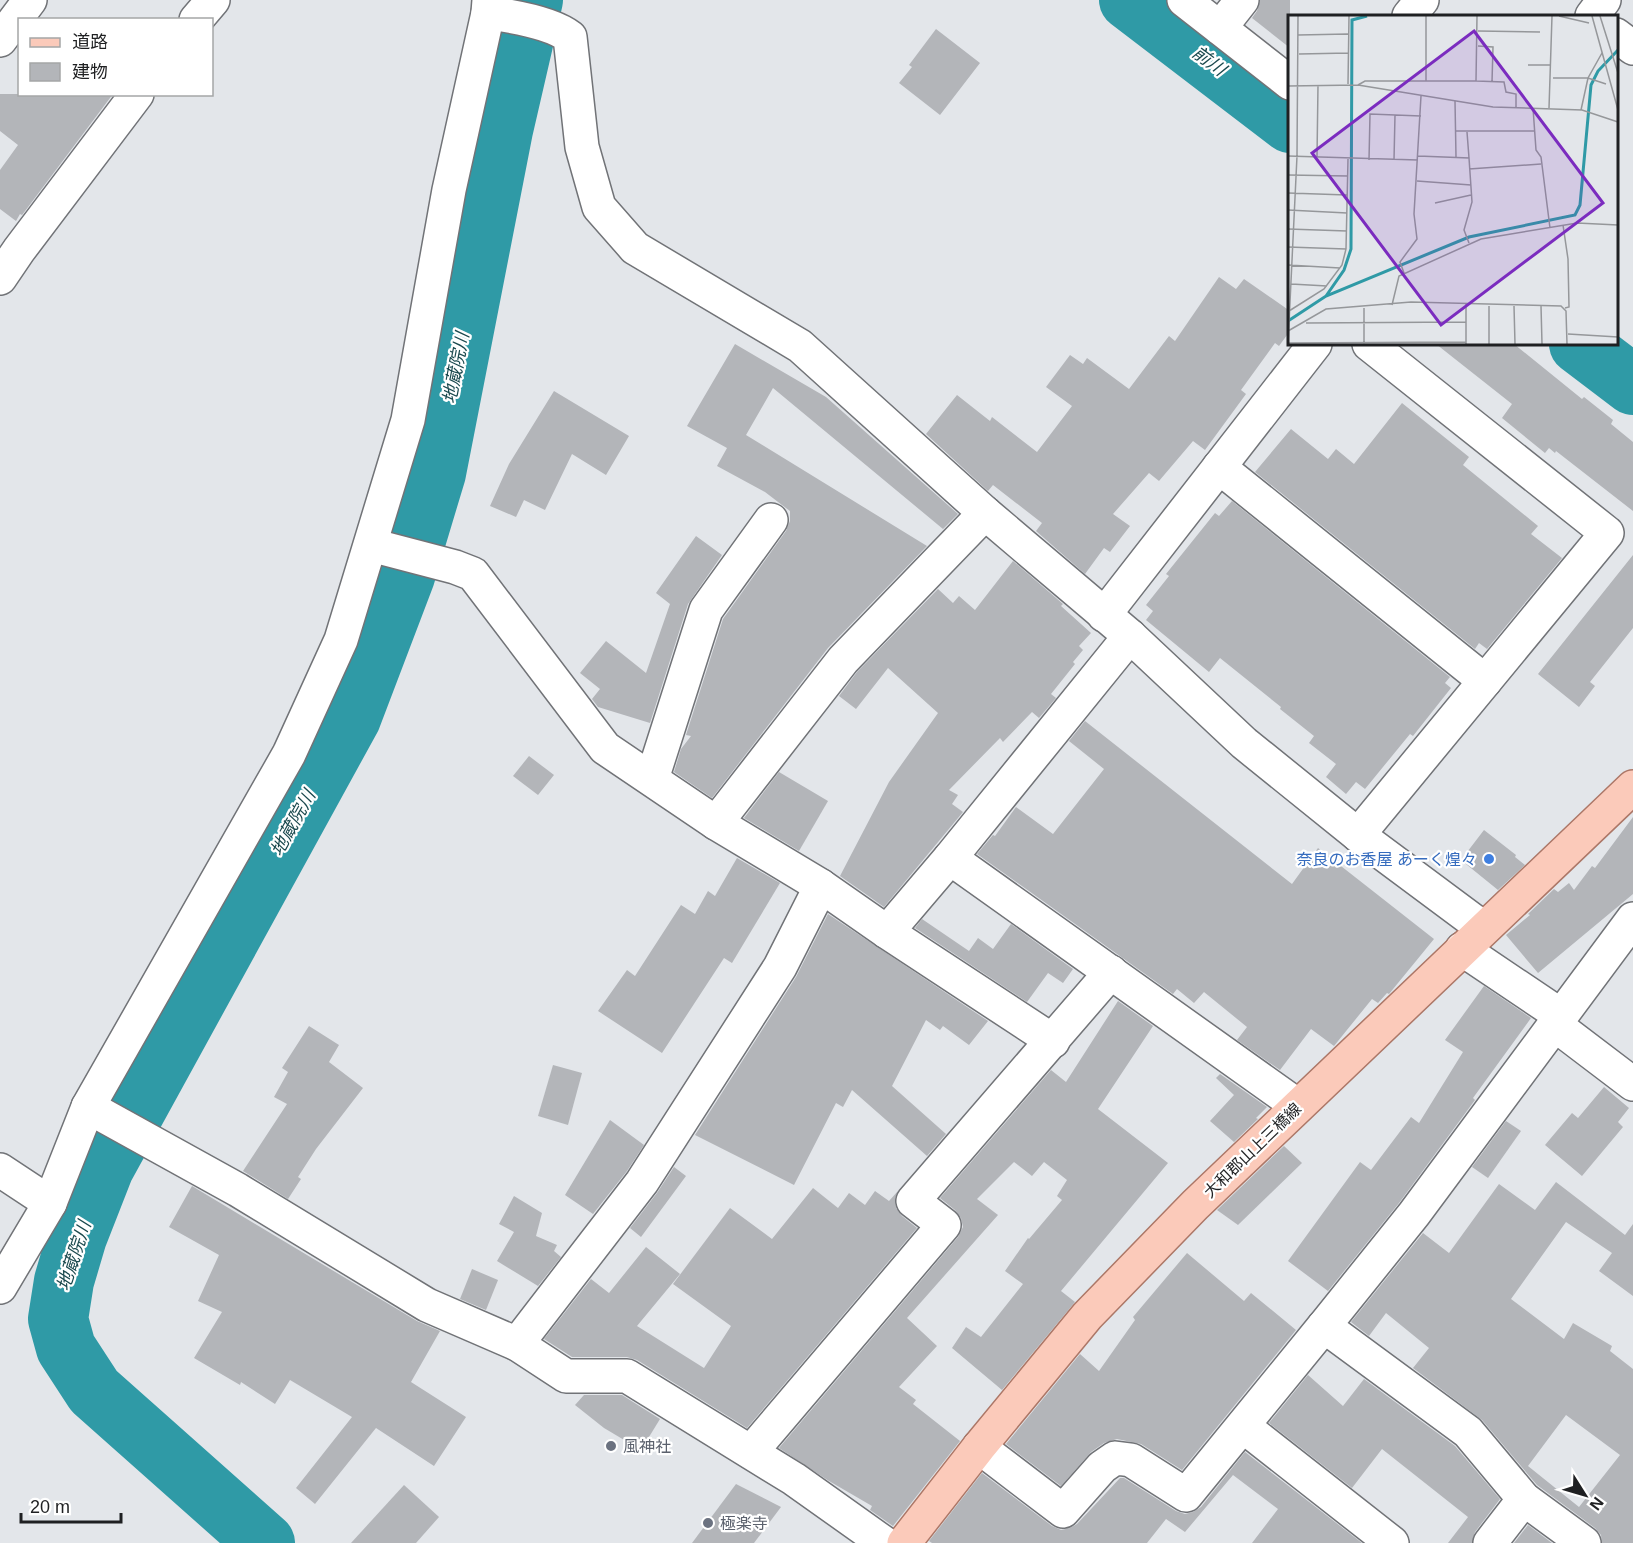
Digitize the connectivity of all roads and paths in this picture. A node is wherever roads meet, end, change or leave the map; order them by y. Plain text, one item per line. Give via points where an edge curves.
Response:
1 (30, 0) edge
2 (213, 0) edge
3 (1184, 0) edge
4 (1242, 0) edge
5 (1422, 0) edge
6 (493, 10) edge
7 (1410, 15) edge
8 (198, 18) edge
9 (1220, 28) junction
10 (1618, 34) edge
11 (0, 40) edge
12 (1633, 48) edge
13 (1288, 80) edge
14 (135, 96) edge
15 (9, 243) edge
16 (0, 278) edge
17 (1314, 345) edge
18 (1370, 345) edge
19 (1219, 467) junction
20 (985, 513) junction
21 (771, 520) dead end
22 (376, 546) junction
23 (1104, 615) junction
24 (1130, 636) junction
25 (1485, 681) junction
26 (651, 779) junction
27 (1633, 787) edge
28 (716, 823) junction
29 (1358, 835) junction
30 (950, 858) junction
31 (821, 886) junction
32 (1633, 919) edge
33 (887, 932) junction
34 (1472, 939) junction
35 (1111, 972) junction
36 (1557, 1020) junction
37 (1053, 1041) junction
38 (1633, 1084) edge
39 (1298, 1106) junction
40 (94, 1110) junction
41 (0, 1170) edge
42 (50, 1203) junction
43 (0, 1287) edge
44 (1324, 1326) junction
45 (517, 1344) junction
46 (1243, 1426) junction
47 (979, 1447) junction
48 (751, 1452) junction
49 (1524, 1499) junction
50 (884, 1543) edge
51 (904, 1543) edge
52 (1392, 1543) edge
53 (1490, 1543) edge
54 (1584, 1543) edge

1 - 11 street
2 - 8 street
3 - 9 street
4 - 9 street
5 - 7 street
6 - 20 street via 561,30 570,37 582,147 599,207 635,248 800,346
6 - 22 street via 448,190 408,420
9 - 13 street
10 - 12 street
14 - 15 street
15 - 16 street
17 - 19 street
18 - 25 street via 1607,533
19 - 23 street
19 - 25 street
20 - 23 street
20 - 28 street via 843,660
21 - 26 street via 706,610
22 - 26 street via 473,574 605,748
22 - 40 street via 341,640 288,754
23 - 24 street
24 - 29 street via 1244,743
24 - 30 street
25 - 29 street
26 - 28 street
27 - 34 main road, 大和郡山上三橋線
28 - 31 street
29 - 34 street
30 - 33 street
30 - 35 street
31 - 33 street
31 - 45 street via 780,967 642,1182
32 - 36 street
33 - 37 street
34 - 36 street
34 - 39 main road, 大和郡山上三橋線
35 - 37 street
35 - 39 street
36 - 38 street
36 - 44 street via 1414,1214
37 - 48 street via 913,1201 944,1225
39 - 47 main road, 大和郡山上三橋線 via 1087,1316
40 - 42 street
40 - 45 street via 238,1190 427,1305
41 - 42 street
42 - 43 street
44 - 46 street
44 - 49 street via 1468,1432
45 - 48 street via 566,1376 627,1376
46 - 47 street via 1186,1495 1131,1460 1115,1458 1063,1511
46 - 52 street
47 - 51 main road, 大和郡山上三橋線
48 - 50 street
49 - 53 street
49 - 54 street

